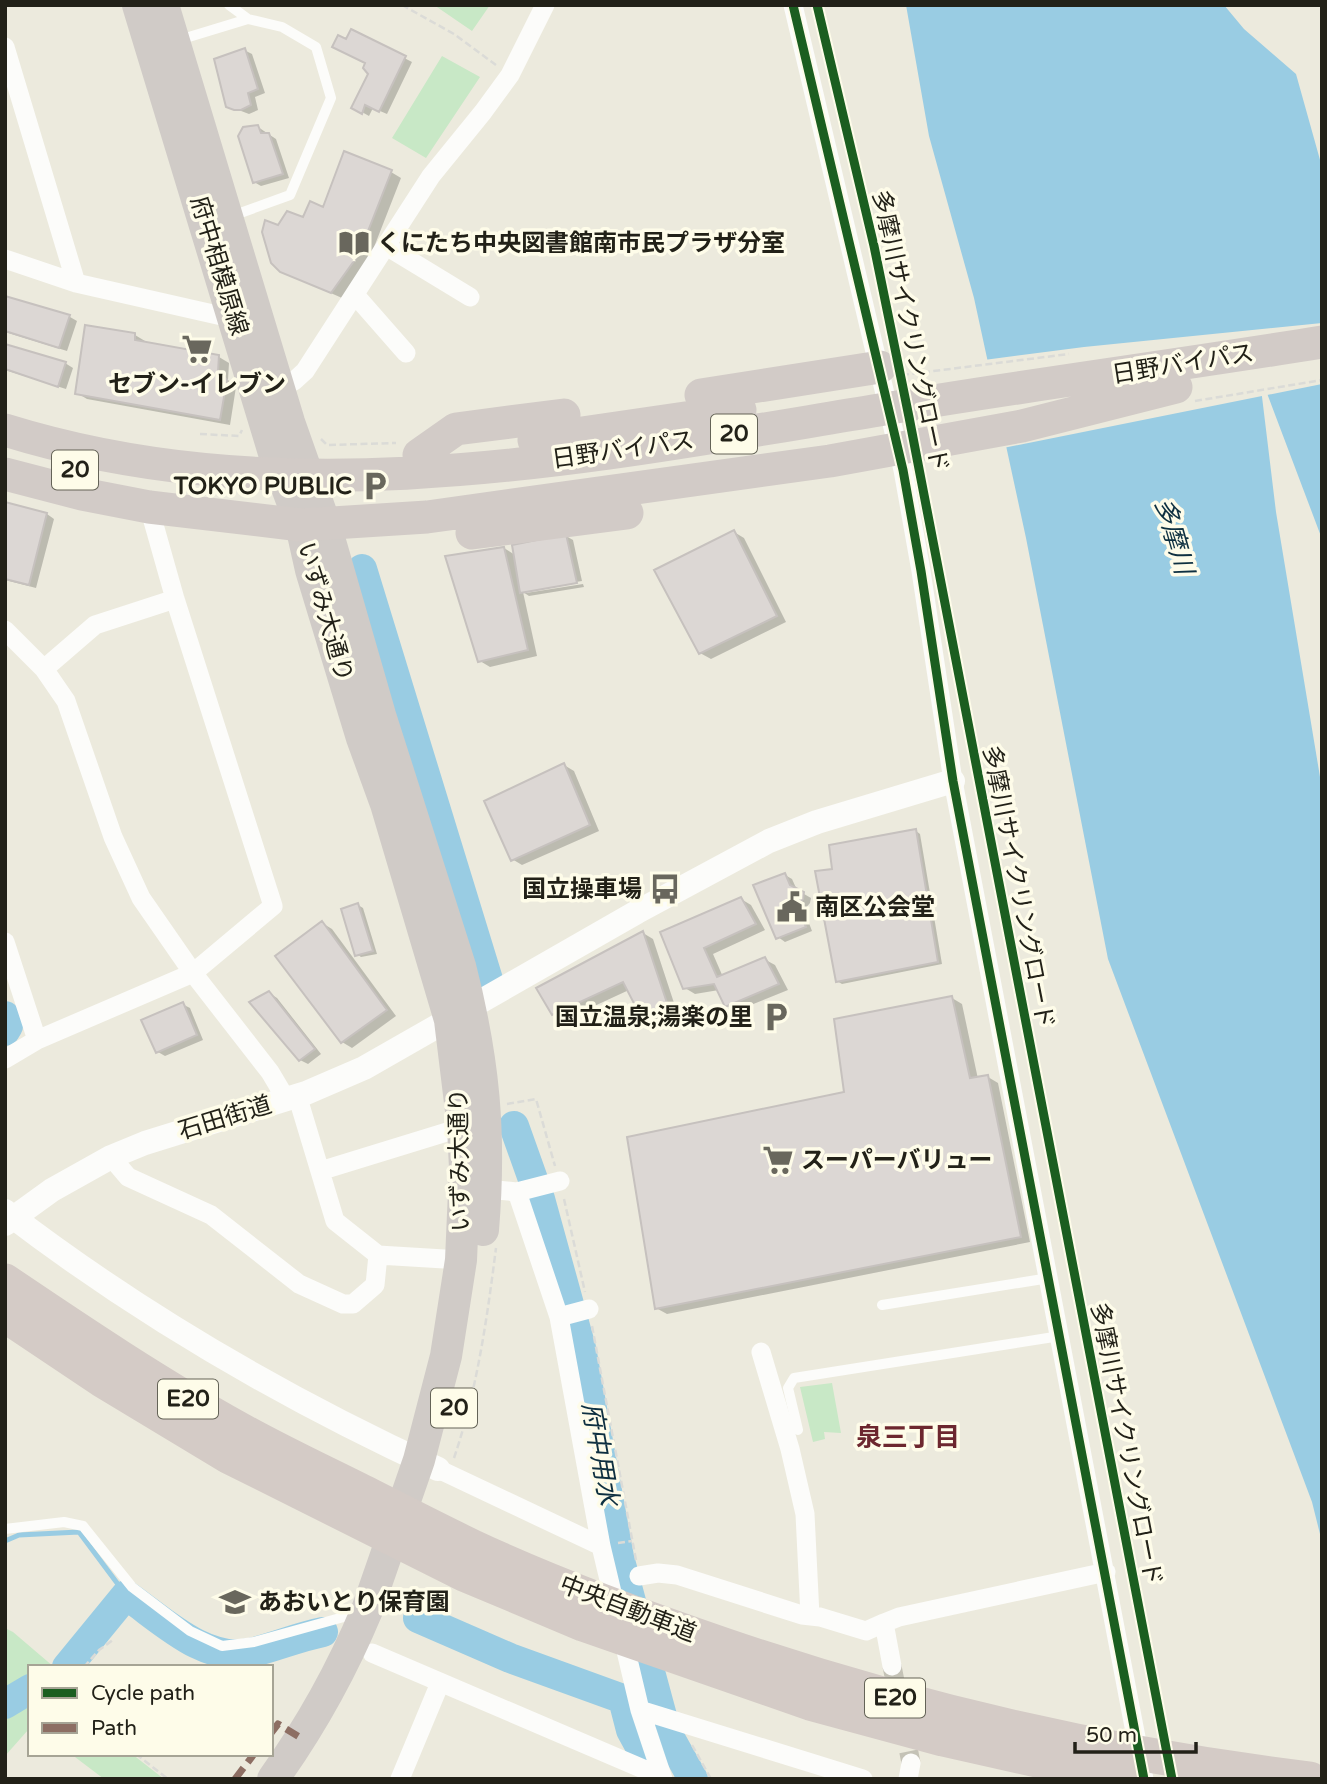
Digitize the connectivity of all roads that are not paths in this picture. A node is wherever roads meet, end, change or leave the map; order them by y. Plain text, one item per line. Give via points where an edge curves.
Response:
1 (138, 5) edge
2 (163, 5) edge
3 (229, 5) edge
4 (545, 5) edge
5 (793, 5) edge
6 (248, 19) junction
7 (174, 41) junction
8 (5, 47) edge
9 (228, 218) junction
10 (386, 246) junction
11 (5, 259) edge
12 (76, 283) junction
13 (356, 296) junction
14 (470, 297) dead end
15 (235, 318) junction
16 (1322, 342) edge
17 (406, 353) dead end
18 (1322, 364) edge
19 (895, 373) junction
20 (1173, 377) junction
21 (280, 388) junction
22 (5, 408) edge
23 (5, 430) edge
24 (5, 451) edge
25 (288, 454) junction
26 (419, 456) junction
27 (902, 470) junction
28 (5, 474) edge
29 (146, 484) junction
30 (427, 517) junction
31 (313, 524) junction
32 (176, 599) junction
33 (5, 630) edge
34 (44, 669) junction
35 (953, 781) junction
36 (5, 942) edge
37 (193, 973) junction
38 (460, 1014) junction
39 (37, 1040) junction
40 (5, 1059) edge
41 (291, 1097) junction
42 (463, 1127) junction
43 (111, 1157) junction
44 (320, 1171) junction
45 (556, 1182) road end
46 (509, 1190) junction
47 (8, 1217) edge
48 (378, 1255) junction
49 (461, 1260) junction
50 (1049, 1278) junction
51 (5, 1282) edge
52 (882, 1305) dead end
53 (5, 1315) edge
54 (1060, 1336) junction
55 (761, 1352) dead end
56 (798, 1430) dead end
57 (428, 1464) junction
58 (375, 1515) junction
59 (5, 1529) edge
60 (601, 1546) junction
61 (1106, 1572) junction
62 (639, 1576) road end
63 (581, 1609) junction
64 (367, 1610) junction
65 (810, 1616) junction
66 (884, 1623) junction
67 (372, 1653) junction
68 (892, 1666) tunnel mouth
69 (440, 1683) junction
70 (644, 1711) junction
71 (1123, 1765) edge
72 (807, 1771) edge
73 (662, 1778) edge
74 (273, 1779) edge
75 (298, 1779) edge
76 (400, 1779) edge
77 (863, 1779) edge
78 (1144, 1779) edge
79 (1310, 1779) edge

1 - 15 main road, 府中相模原線 / 20
2 - 7 main road, 府中相模原線 / 20
3 - 6 lane
4 - 10 street via 510,75 431,176
5 - 19 street
6 - 7 lane
6 - 9 lane via 282,27 316,47 331,98 290,194
7 - 9 main road, 府中相模原線 / 20
8 - 12 street
9 - 21 main road, 府中相模原線 / 20
10 - 13 street
10 - 14 street
11 - 12 street
12 - 15 street
13 - 17 street
13 - 21 street via 305,371
15 - 25 main road, 府中相模原線 / 20
16 - 20 highway, 日野バイパス / 20
18 - 20 highway, 日野バイパス / 20
19 - 26 highway via 456,429
19 - 27 street
20 - 26 highway via 1011,376
20 - 29 highway, 日野バイパス / 20 via 903,406 479,470 341,477 216,470
20 - 30 highway via 1022,426 830,460
21 - 25 main road, 府中相模原線 / 20
22 - 25 highway via 89,430 162,442
23 - 29 highway, 日野バイパス / 20 via 74,447
24 - 29 highway, 日野バイパス / 20
25 - 26 highway
25 - 31 main road, 府中相模原線 / 20
27 - 30 highway via 467,534
27 - 35 street
28 - 29 highway via 82,494
29 - 31 highway
29 - 32 street
30 - 31 highway
31 - 38 main road, いずみ大通り / 20 via 343,593 460,966
32 - 34 street via 95,625
32 - 37 street via 273,906
33 - 34 street
34 - 37 street via 66,701 113,838 141,898
35 - 38 street, 石田街道 via 769,841
35 - 50 street
36 - 39 street
37 - 39 street
37 - 41 street
38 - 41 street, 石田街道 via 355,1073
38 - 42 main road, いずみ大通り / 20
38 - 46 main road, いずみ大通り / 20 via 484,1085
39 - 40 street
41 - 43 street, 石田街道
41 - 44 street
42 - 44 street
42 - 49 main road, いずみ大通り / 20
43 - 47 street, 石田街道
43 - 48 street via 128,1177 211,1215 299,1284 343,1304 353,1304 375,1285
44 - 48 street via 335,1221
45 - 46 street
46 - 57 main road, いずみ大通り / 20 via 481,1256 467,1356
46 - 60 street via 574,1313
47 - 57 street via 217,1352
48 - 49 street
49 - 57 main road, いずみ大通り / 20
50 - 52 lane
50 - 54 street
51 - 58 highway, 中央自動車道 / E20 via 117,1357
53 - 58 highway, 中央自動車道 / E20 via 228,1456
54 - 56 lane via 794,1378 788,1388
54 - 61 street
55 - 65 street via 805,1514
57 - 60 street
57 - 64 main road, いずみ大通り / 20
57 - 67 main road, いずみ大通り / 20 via 403,1573
58 - 63 highway, 中央自動車道 / E20
59 - 64 lane via 64,1522 83,1526 132,1587 190,1631 222,1646 254,1642
60 - 70 street
61 - 66 street
61 - 78 street
62 - 65 street via 677,1575
63 - 71 highway, 中央自動車道 / E20 via 671,1627 818,1677
63 - 71 highway, 中央自動車道 / E20 via 684,1661 810,1703 1013,1756
64 - 74 main road, いずみ大通り / 20 via 324,1700
65 - 66 street via 866,1631
66 - 68 street
67 - 69 street
67 - 75 main road, いずみ大通り / 20 via 332,1729
69 - 73 street
69 - 76 street
70 - 72 street
70 - 73 street
71 - 79 highway, 中央自動車道 / E20 via 1237,1770
72 - 77 street

